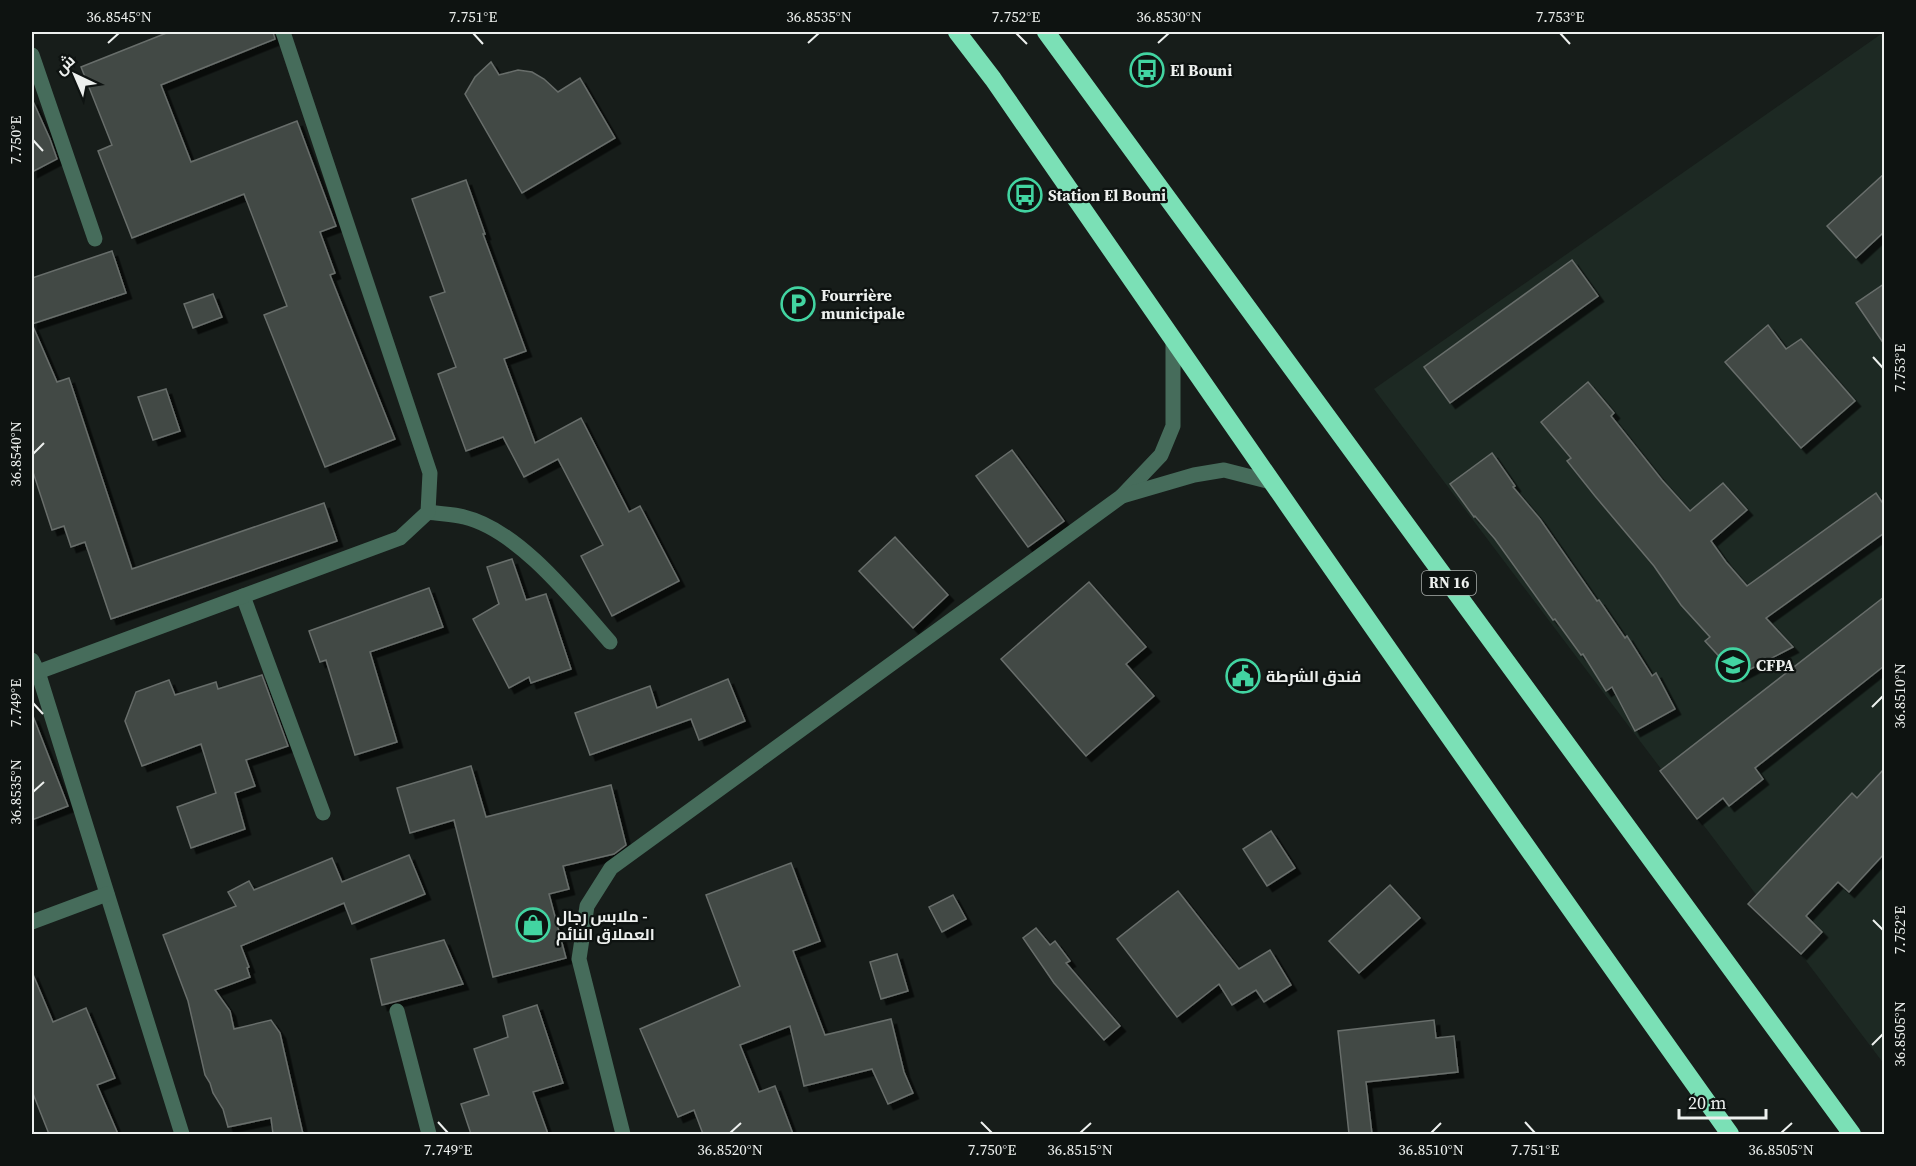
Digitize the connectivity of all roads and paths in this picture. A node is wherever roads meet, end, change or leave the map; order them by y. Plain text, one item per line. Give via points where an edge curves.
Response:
1 (283, 32) edge
2 (957, 32) edge
3 (1046, 32) edge
4 (32, 55) edge
5 (95, 239) dead end
6 (1173, 340) junction
7 (1271, 482) junction
8 (1122, 496) junction
9 (428, 512) junction
10 (243, 596) junction
11 (610, 642) dead end
12 (35, 666) edge
13 (323, 813) dead end
14 (107, 894) junction
15 (32, 922) edge
16 (397, 1011) dead end
17 (182, 1134) edge
18 (429, 1134) edge
19 (623, 1134) edge
20 (1730, 1134) edge
21 (1852, 1134) edge

1 - 9 street via 430,473
2 - 6 highway
3 - 21 highway, RN 16
4 - 5 street
6 - 7 highway
6 - 8 street via 1173,426 1161,455
7 - 8 street via 1224,470
7 - 20 highway
8 - 19 street via 611,868 586,906 579,959
9 - 10 street via 400,538
9 - 11 street via 465,517 500,532 553,577
10 - 12 street
10 - 13 street
12 - 14 street
14 - 15 street
14 - 17 street
16 - 18 street

